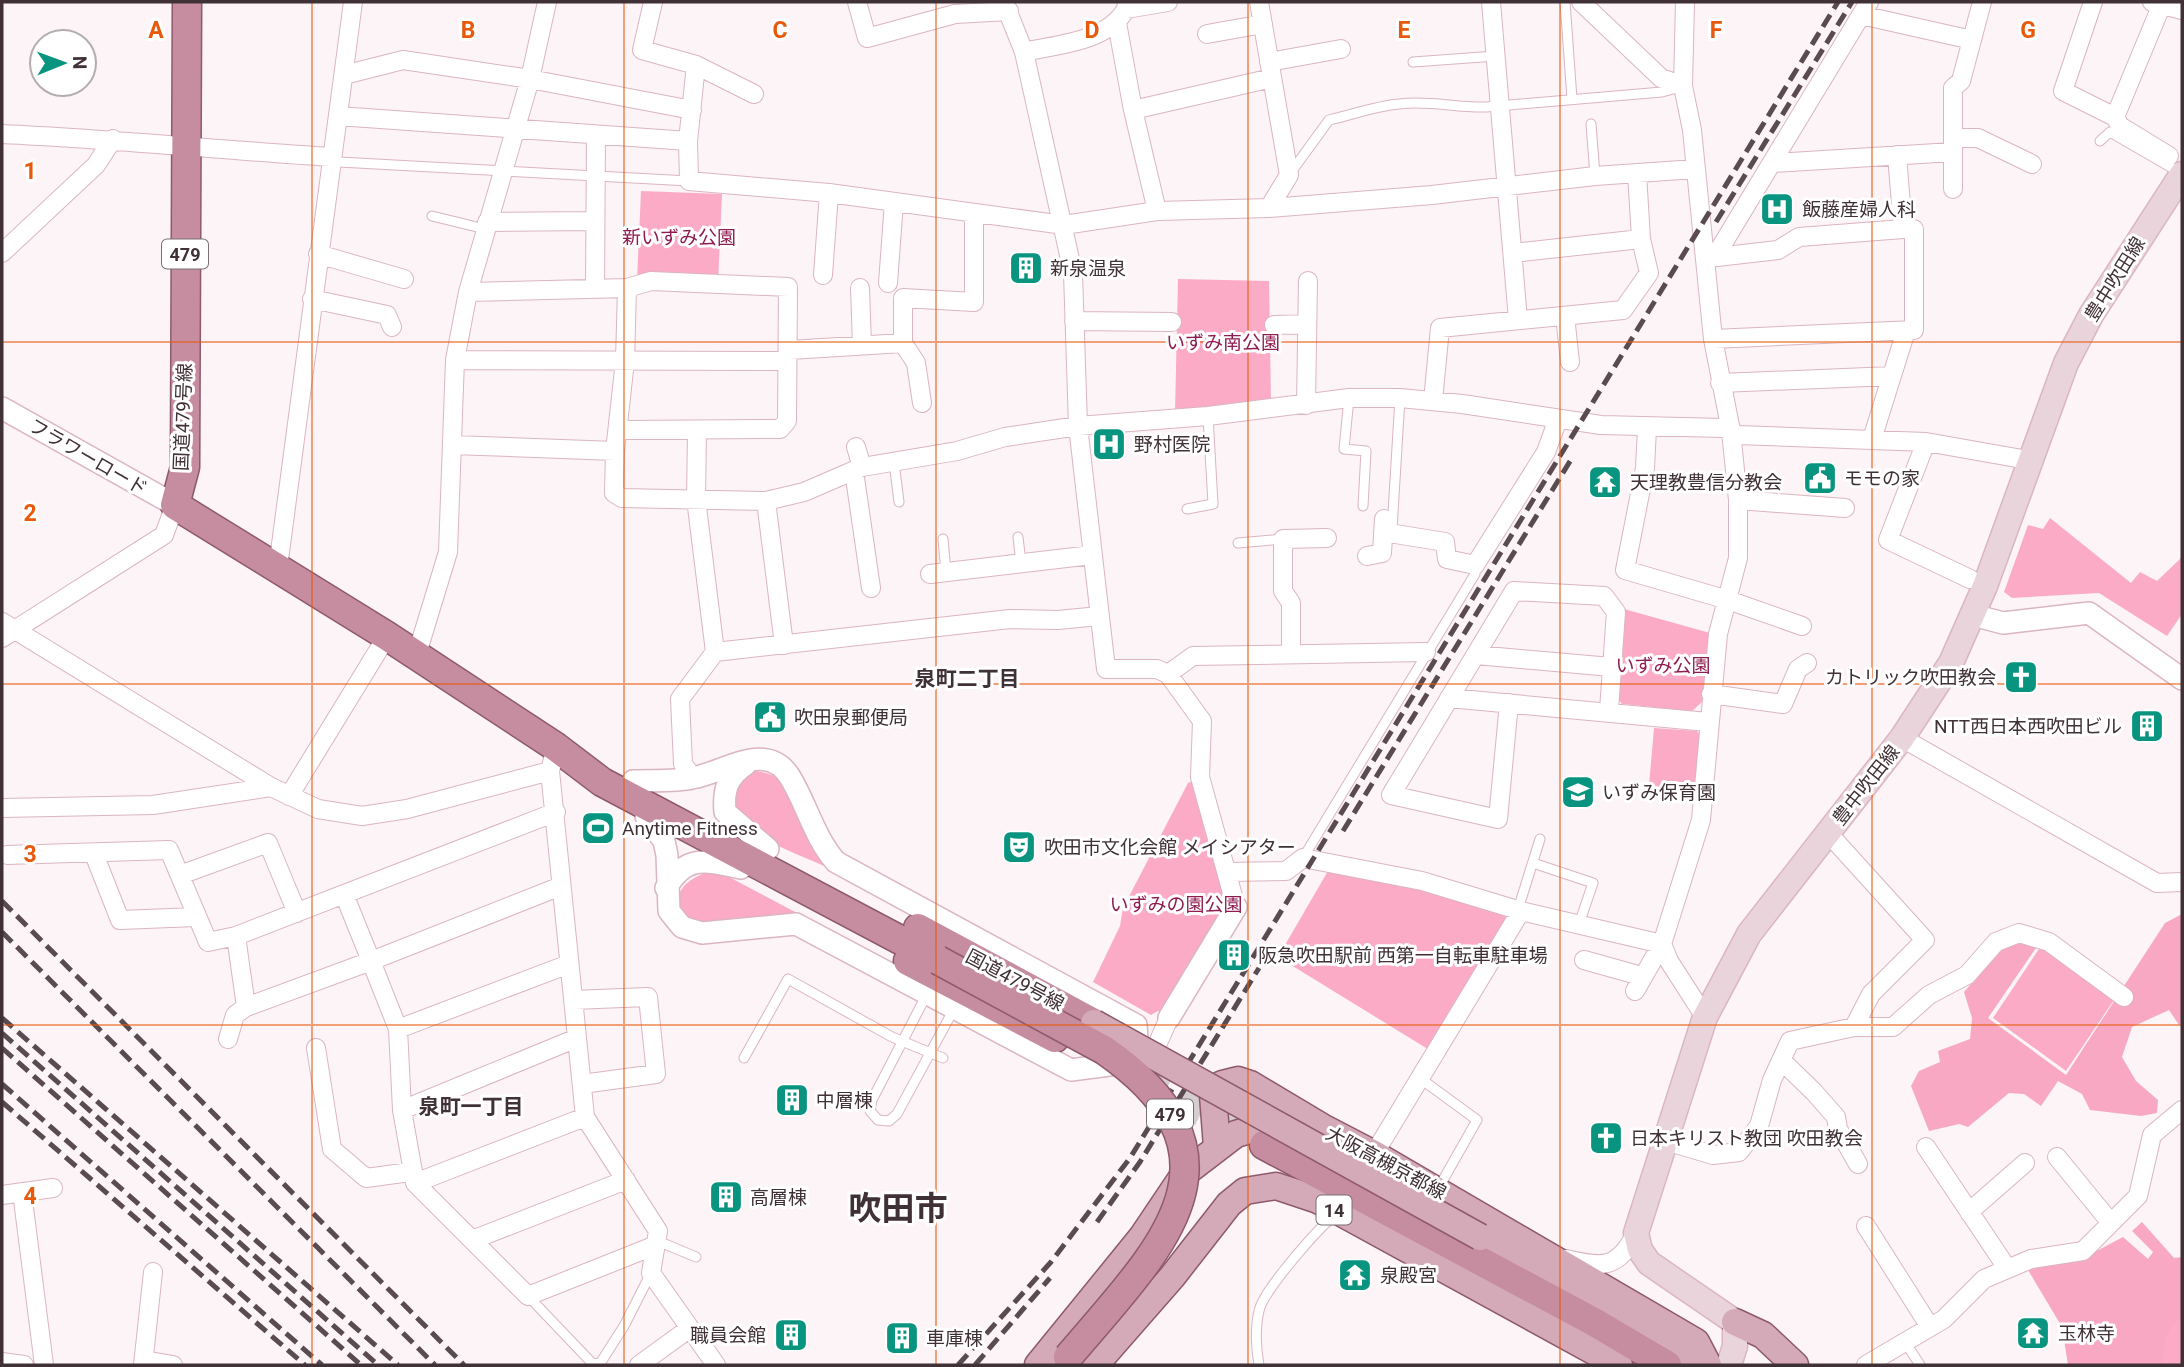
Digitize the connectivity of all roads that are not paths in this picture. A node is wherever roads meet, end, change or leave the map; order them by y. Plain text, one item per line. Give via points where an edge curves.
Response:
1 (187, 2) edge
2 (353, 2) edge
3 (547, 2) edge
4 (653, 2) edge
5 (857, 2) edge
6 (1168, 2) edge
7 (1259, 2) edge
8 (1491, 2) edge
9 (1565, 2) edge
10 (1581, 2) edge
11 (1685, 2) edge
12 (1982, 2) edge
13 (2093, 2) edge
14 (2157, 3) edge
15 (1007, 6) edge
16 (1865, 9) edge
17 (2182, 10) edge
18 (1123, 11) edge
19 (1263, 24) junction
20 (1207, 34) dead end
21 (1972, 40) junction
22 (1341, 49) dead end
23 (1024, 52) junction
24 (1496, 56) junction
25 (1413, 62) dead end
26 (696, 65) junction
27 (1271, 70) junction
28 (344, 75) junction
29 (530, 79) junction
30 (1683, 86) junction
31 (754, 94) dead end
32 (1572, 99) junction
33 (1500, 105) junction
34 (692, 110) junction
35 (1133, 110) junction
36 (338, 116) junction
37 (2115, 117) junction
38 (1591, 124) dead end
39 (516, 128) junction
40 (2, 134) edge
41 (596, 135) junction
42 (113, 139) junction
43 (688, 141) junction
44 (2100, 141) dead end
45 (1953, 145) junction
46 (186, 148) junction
47 (1897, 156) junction
48 (330, 157) junction
49 (1773, 163) junction
50 (2032, 164) dead end
51 (2178, 168) edge
52 (1695, 169) junction
53 (500, 171) junction
54 (1637, 173) junction
55 (1289, 175) junction
56 (595, 176) junction
57 (1595, 176) junction
58 (690, 181) junction
59 (1508, 186) junction
60 (1952, 189) dead end
61 (829, 193) junction
62 (894, 202) junction
63 (1269, 208) junction
64 (1157, 211) junction
65 (974, 215) junction
66 (432, 216) dead end
67 (595, 221) junction
68 (486, 225) junction
69 (1064, 225) junction
70 (1903, 229) junction
71 (1641, 239) junction
72 (2, 253) edge
73 (1513, 253) junction
74 (318, 254) junction
75 (1710, 257) junction
76 (822, 275) dead end
77 (404, 279) dead end
78 (1308, 281) dead end
79 (888, 283) dead end
80 (627, 288) junction
81 (860, 288) dead end
82 (595, 289) junction
83 (468, 292) junction
84 (312, 299) junction
85 (1565, 316) junction
86 (1518, 320) junction
87 (1074, 321) junction
88 (1171, 322) dead end
89 (1307, 324) junction
90 (1274, 325) dead end
91 (392, 327) dead end
92 (1906, 331) junction
93 (1713, 339) junction
94 (903, 343) junction
95 (862, 345) junction
96 (788, 355) junction
97 (455, 360) junction
98 (625, 361) junction
99 (1570, 362) dead end
100 (1892, 376) junction
101 (1720, 383) junction
102 (1349, 398) junction
103 (1400, 398) junction
104 (1433, 401) junction
105 (922, 403) dead end
106 (1306, 405) junction
107 (2, 408) edge
108 (1208, 416) junction
109 (1558, 419) junction
110 (1079, 426) junction
111 (1647, 428) junction
112 (620, 430) junction
113 (1731, 431) junction
114 (697, 432) junction
115 (1872, 439) junction
116 (1926, 442) junction
117 (453, 445) junction
118 (856, 447) dead end
119 (615, 451) junction
120 (2028, 460) junction
121 (894, 462) junction
122 (858, 469) junction
123 (696, 499) junction
124 (766, 500) junction
125 (1738, 500) junction
126 (899, 502) dead end
127 (175, 505) junction
128 (1363, 506) dead end
129 (1845, 508) dead end
130 (1188, 509) dead end
131 (1386, 528) junction
132 (1018, 537) dead end
133 (1327, 538) dead end
134 (943, 539) dead end
135 (1283, 539) junction
136 (1238, 543) dead end
137 (1092, 555) junction
138 (1367, 556) dead end
139 (1021, 563) junction
140 (1475, 565) junction
141 (278, 568) junction
142 (938, 573) joint
143 (1970, 579) dead end
144 (871, 588) dead end
145 (1728, 600) junction
146 (1973, 615) junction
147 (1099, 616) junction
148 (1802, 626) dead end
149 (6, 630) edge
150 (387, 636) junction
151 (784, 645) junction
152 (715, 652) junction
153 (1291, 652) junction
154 (1426, 652) junction
155 (1476, 655) junction
156 (416, 657) junction
157 (1807, 663) dead end
158 (1611, 667) junction
159 (1168, 674) junction
160 (2182, 679) edge
161 (1711, 694) junction
162 (1450, 698) junction
163 (1509, 703) junction
164 (1609, 710) junction
165 (1708, 722) junction
166 (1902, 738) junction
167 (753, 758) junction
168 (553, 759) junction
169 (693, 778) junction
170 (633, 780) junction
171 (602, 782) junction
172 (271, 787) junction
173 (289, 796) junction
174 (2, 808) edge
175 (556, 812) junction
176 (646, 816) junction
177 (1828, 833) junction
178 (1540, 839) dead end
179 (768, 849) junction
180 (94, 854) junction
181 (7, 855) dead end
182 (1303, 858) junction
183 (1533, 863) junction
184 (741, 869) junction
185 (1227, 872) junction
186 (180, 875) junction
187 (2182, 882) edge
188 (561, 886) junction
189 (666, 888) junction
190 (344, 894) junction
191 (1236, 907) joint
192 (1521, 911) junction
193 (297, 913) junction
194 (196, 916) junction
195 (1579, 924) junction
196 (236, 936) junction
197 (1662, 944) junction
198 (942, 952) junction
199 (1584, 960) dead end
200 (371, 961) junction
201 (569, 964) junction
202 (928, 994) junction
203 (2124, 997) dead end
204 (573, 1000) junction
205 (246, 1007) junction
206 (954, 1007) junction
207 (1705, 1017) junction
208 (1169, 1018) junction
209 (1094, 1023) junction
210 (1136, 1024) junction
211 (1854, 1027) junction
212 (398, 1029) junction
213 (577, 1038) junction
214 (228, 1039) dead end
215 (904, 1041) junction
216 (316, 1048) dead end
217 (930, 1052) junction
218 (1089, 1056) dead end
219 (1132, 1056) junction
220 (744, 1058) dead end
221 (943, 1058) dead end
222 (1781, 1060) junction
223 (1421, 1079) junction
224 (582, 1084) junction
225 (402, 1110) junction
226 (2182, 1112) edge
227 (584, 1117) junction
228 (1322, 1127) junction
229 (1666, 1141) junction
230 (1264, 1145) dead end
231 (1217, 1147) junction
232 (1926, 1147) dead end
233 (1374, 1154) junction
234 (2057, 1157) dead end
235 (2025, 1163) dead end
236 (1858, 1164) dead end
237 (412, 1178) junction
238 (626, 1180) junction
239 (53, 1188) dead end
240 (1438, 1190) junction
241 (22, 1192) junction
242 (2, 1195) edge
243 (1969, 1212) junction
244 (1329, 1220) dead end
245 (2111, 1223) junction
246 (1866, 1226) dead end
247 (1636, 1233) junction
248 (471, 1240) junction
249 (656, 1245) junction
250 (1553, 1256) junction
251 (696, 1258) dead end
252 (2007, 1268) junction
253 (153, 1272) dead end
254 (651, 1273) junction
255 (528, 1296) junction
256 (1735, 1322) junction
257 (1930, 1327) junction
258 (690, 1328) junction
259 (1905, 1342) junction
260 (1071, 1360) edge
261 (2, 1362) edge
262 (143, 1362) edge
263 (24, 1365) edge
264 (44, 1365) edge
265 (173, 1365) edge
266 (639, 1365) edge
267 (716, 1365) edge
268 (1038, 1365) edge
269 (1259, 1365) edge
270 (1616, 1365) edge
271 (1667, 1365) edge
272 (1693, 1365) edge
273 (1708, 1365) edge
274 (1729, 1365) edge
275 (1795, 1365) edge
276 (1866, 1365) edge
277 (1920, 1365) edge

1 - 46 highway, 国道479号線 / 479
2 - 28 street
3 - 29 street
4 - 26 street via 642,50
5 - 15 street via 867,38 955,14
6 - 18 street
7 - 19 street
8 - 24 street
9 - 32 lane
10 - 30 street via 1661,78
11 - 30 street
12 - 21 street
13 - 37 street via 2063,91
14 - 17 street
14 - 37 street
15 - 23 street
16 - 21 street
16 - 49 street
18 - 23 street via 1100,33
18 - 35 street
19 - 20 street
19 - 27 street
21 - 45 street via 1961,81 1953,88
22 - 27 street
23 - 69 street
24 - 25 lane
24 - 33 street
26 - 31 street
26 - 34 street
27 - 35 street
27 - 55 street
28 - 29 street via 403,60
28 - 36 street
29 - 34 street
29 - 39 street
30 - 32 lane via 1662,92
30 - 52 street
32 - 33 lane
33 - 55 lane via 1399,104 1329,120
33 - 59 street
34 - 43 street
35 - 64 street
36 - 39 street
36 - 48 street
37 - 51 street via 2120,127
38 - 57 lane
39 - 41 street
39 - 53 street
40 - 42 street
41 - 43 street
41 - 56 street
42 - 46 street
42 - 72 street via 96,165
43 - 58 street
44 - 51 lane via 2110,132
45 - 47 street
45 - 50 street via 1978,138
45 - 60 street
46 - 48 street
46 - 127 highway, 国道479号線 / 479 via 185,467
47 - 49 street
47 - 70 street
48 - 53 lane via 339,162
48 - 74 street
49 - 75 street
51 - 120 main road, 豊中吹田線 via 2066,363
52 - 54 street
52 - 75 street
53 - 56 lane
53 - 68 street
54 - 57 street
54 - 71 street
55 - 63 street
56 - 58 lane
56 - 67 street
57 - 59 street
58 - 61 street
59 - 63 street
59 - 73 street
61 - 62 street
61 - 76 street
62 - 65 street
62 - 79 street
63 - 64 street
64 - 69 street
65 - 69 street
65 - 94 street via 974,302 903,298
66 - 68 lane
67 - 68 street
67 - 82 street
68 - 83 street
69 - 87 street via 1073,273
70 - 75 street via 1799,237 1778,250
70 - 92 street via 1914,229 1914,330
71 - 73 street
71 - 85 street via 1649,273 1623,310
73 - 86 street
74 - 77 street
74 - 84 street
75 - 93 street
78 - 89 street
80 - 82 street
80 - 96 street via 651,282 788,287
80 - 98 street
81 - 95 street
82 - 83 street
83 - 97 street
84 - 91 street via 387,315
84 - 141 street
85 - 86 street
85 - 99 street
86 - 104 street via 1440,328
87 - 88 street
87 - 110 street
89 - 90 street
89 - 106 street
92 - 93 street
92 - 100 street
93 - 101 street
94 - 95 street
94 - 105 street via 916,363
95 - 96 street
96 - 98 street
96 - 114 street via 787,421 780,429
97 - 98 street
97 - 117 street
98 - 112 street
100 - 101 street
100 - 115 street
101 - 113 street
102 - 103 street
102 - 106 street
102 - 128 lane via 1344,449 1366,451
103 - 104 street
103 - 131 lane
104 - 109 street
106 - 108 street
107 - 127 street, フラワーロード
108 - 110 street
108 - 130 lane via 1213,504
109 - 111 street
109 - 140 street via 1546,452
110 - 121 street
110 - 137 street
111 - 113 street
111 - 145 street via 1645,468 1625,570
112 - 114 street
112 - 119 street
113 - 115 street via 1738,435
113 - 125 street
114 - 123 street
115 - 116 street
116 - 120 street
116 - 143 street via 1888,540
117 - 119 street
117 - 156 street via 448,552
118 - 122 street
119 - 123 street via 614,493 622,498
120 - 146 main road, 豊中吹田線
121 - 122 street
121 - 126 lane
122 - 124 street via 804,492
122 - 144 street
123 - 124 street
123 - 152 street
124 - 151 street
125 - 129 street
125 - 145 street via 1738,558
127 - 141 highway, 国道479号線 / 479
127 - 149 street via 164,535
131 - 138 street via 1382,553
131 - 140 street via 1445,542 1447,559
132 - 139 lane
133 - 135 street
134 - 142 lane
135 - 136 lane
135 - 153 street via 1283,591 1291,603
137 - 139 street
137 - 147 street
139 - 142 street
140 - 154 lane via 1475,574
141 - 150 highway, 国道479号線 / 479
145 - 148 street
145 - 161 street via 1718,634
146 - 160 street via 2003,622 2090,613
146 - 166 main road, 豊中吹田線 via 1951,663
147 - 151 street via 1010,619
147 - 159 street via 1106,669 1157,669
149 - 172 street
150 - 156 highway, 国道479号線 / 479
150 - 173 street
151 - 152 street
152 - 169 street via 680,699 683,764
153 - 154 street
153 - 159 street via 1193,656
154 - 182 lane
155 - 158 street
155 - 158 street via 1514,591 1604,596 1616,612
155 - 162 street
156 - 168 highway, 国道479号線 / 479
157 - 161 street via 1798,669 1783,704
158 - 164 street
159 - 185 street via 1202,721 1200,777
161 - 165 street
162 - 163 street
162 - 163 street via 1391,794 1498,819
163 - 164 street
164 - 165 street
165 - 197 street via 1701,820
166 - 177 main road, 豊中吹田線
166 - 187 street via 2157,883
167 - 169 street
167 - 179 street via 733,773 723,792 725,813
167 - 210 street via 779,764 789,776 824,848 836,862
168 - 170 highway, 国道479号線 / 479 via 595,760
168 - 171 highway, 国道479号線 / 479
168 - 173 street via 407,809 362,816 318,809
168 - 175 street
169 - 170 street
170 - 179 highway, 国道479号線 / 479
171 - 176 highway, 479
171 - 198 highway, 国道479号線 / 479
172 - 173 street
172 - 174 street via 153,805
175 - 188 street
175 - 190 street
176 - 184 highway, 479
176 - 189 street via 664,841
177 - 207 main road, 豊中吹田線 via 1749,934
177 - 211 street via 1925,940 1871,994
178 - 183 lane
179 - 198 highway, 国道479号線 / 479
180 - 181 street
180 - 186 street via 169,850
180 - 194 street via 120,920
182 - 185 street via 1286,871
182 - 192 street via 1422,881
183 - 192 lane
183 - 195 lane via 1593,883
184 - 189 street via 695,862 678,870
184 - 218 highway, 479
185 - 191 street
186 - 193 street via 268,844
186 - 194 street
188 - 200 street
188 - 201 street
189 - 202 street via 675,922 691,932 796,924
190 - 193 street
190 - 200 street
191 - 208 street
192 - 195 street
192 - 223 street
193 - 196 street
194 - 196 street via 208,942
195 - 197 street
196 - 205 street
197 - 199 street via 1638,983
197 - 207 street
198 - 209 highway, 国道479号線 / 479
198 - 260 highway, 国道479号線 / 479, bridge via 1129,1067 1156,1093 1176,1125 1184,1169 1170,1226 1148,1263
200 - 205 street
200 - 212 street
201 - 204 street
201 - 212 street
202 - 206 street
202 - 215 lane
203 - 211 street via 2049,942 2020,933 1996,942 1966,975 1928,995 1893,1027
204 - 213 street
204 - 224 street via 648,997 656,1074
205 - 214 street via 235,1015
206 - 217 lane
206 - 219 street via 1071,1070 1116,1064
207 - 229 main road, 豊中吹田線
208 - 210 street via 1149,1026
208 - 219 street via 1157,1045
209 - 260 highway, 国道479号線 / 479, bridge via 1137,1057 1175,1096 1189,1121 1199,1172 1191,1209 1171,1250
209 - 272 main road, bridge via 1480,1237
210 - 219 street
211 - 222 street via 1790,1041
212 - 225 street
213 - 224 street
213 - 225 street
215 - 217 lane
215 - 217 lane via 872,1100 870,1111 878,1120 889,1121 897,1114
215 - 220 lane via 788,979
216 - 237 street via 332,1149 366,1178
217 - 221 lane
222 - 229 street via 1759,1126 1739,1152 1713,1155
222 - 236 street via 1836,1117
223 - 233 street
223 - 240 lane via 1477,1120
224 - 227 street
225 - 237 street
226 - 245 street via 2152,1135 2138,1196
227 - 237 street
227 - 238 street
228 - 231 main road, 大阪高槻京都線 via 1266,1125 1236,1134
228 - 231 main road via 1238,1080 1222,1084 1213,1095
228 - 233 main road, 大阪高槻京都線
229 - 247 main road, 豊中吹田線
230 - 271 highway
231 - 260 main road, 大阪高槻京都線 via 1185,1173 1092,1302
232 - 243 street
233 - 240 main road, 大阪高槻京都線
234 - 245 street
235 - 243 street
237 - 248 street
238 - 248 street
238 - 249 street via 658,1231
239 - 241 street
240 - 250 main road, 大阪高槻京都線
241 - 242 street
241 - 264 street
243 - 252 street
244 - 269 lane via 1309,1239 1259,1308
245 - 252 street via 2083,1251 2031,1259
246 - 257 street
247 - 250 street via 1615,1262 1594,1266
247 - 256 main road via 1649,1263
248 - 255 street
249 - 251 lane via 665,1244
249 - 254 street
249 - 255 street
250 - 273 main road, 大阪高槻京都線 via 1696,1342
252 - 257 street via 1984,1279
253 - 262 street
254 - 255 lane via 624,1326 601,1362 593,1364
254 - 258 street
256 - 274 main road
256 - 275 main road via 1763,1335
257 - 259 street
258 - 266 street
258 - 267 street
259 - 276 street
259 - 277 lane
260 - 268 main road, 14
260 - 270 main road, 14 via 1172,1277 1229,1204 1245,1191 1276,1186 1318,1200
261 - 263 street
262 - 265 street

